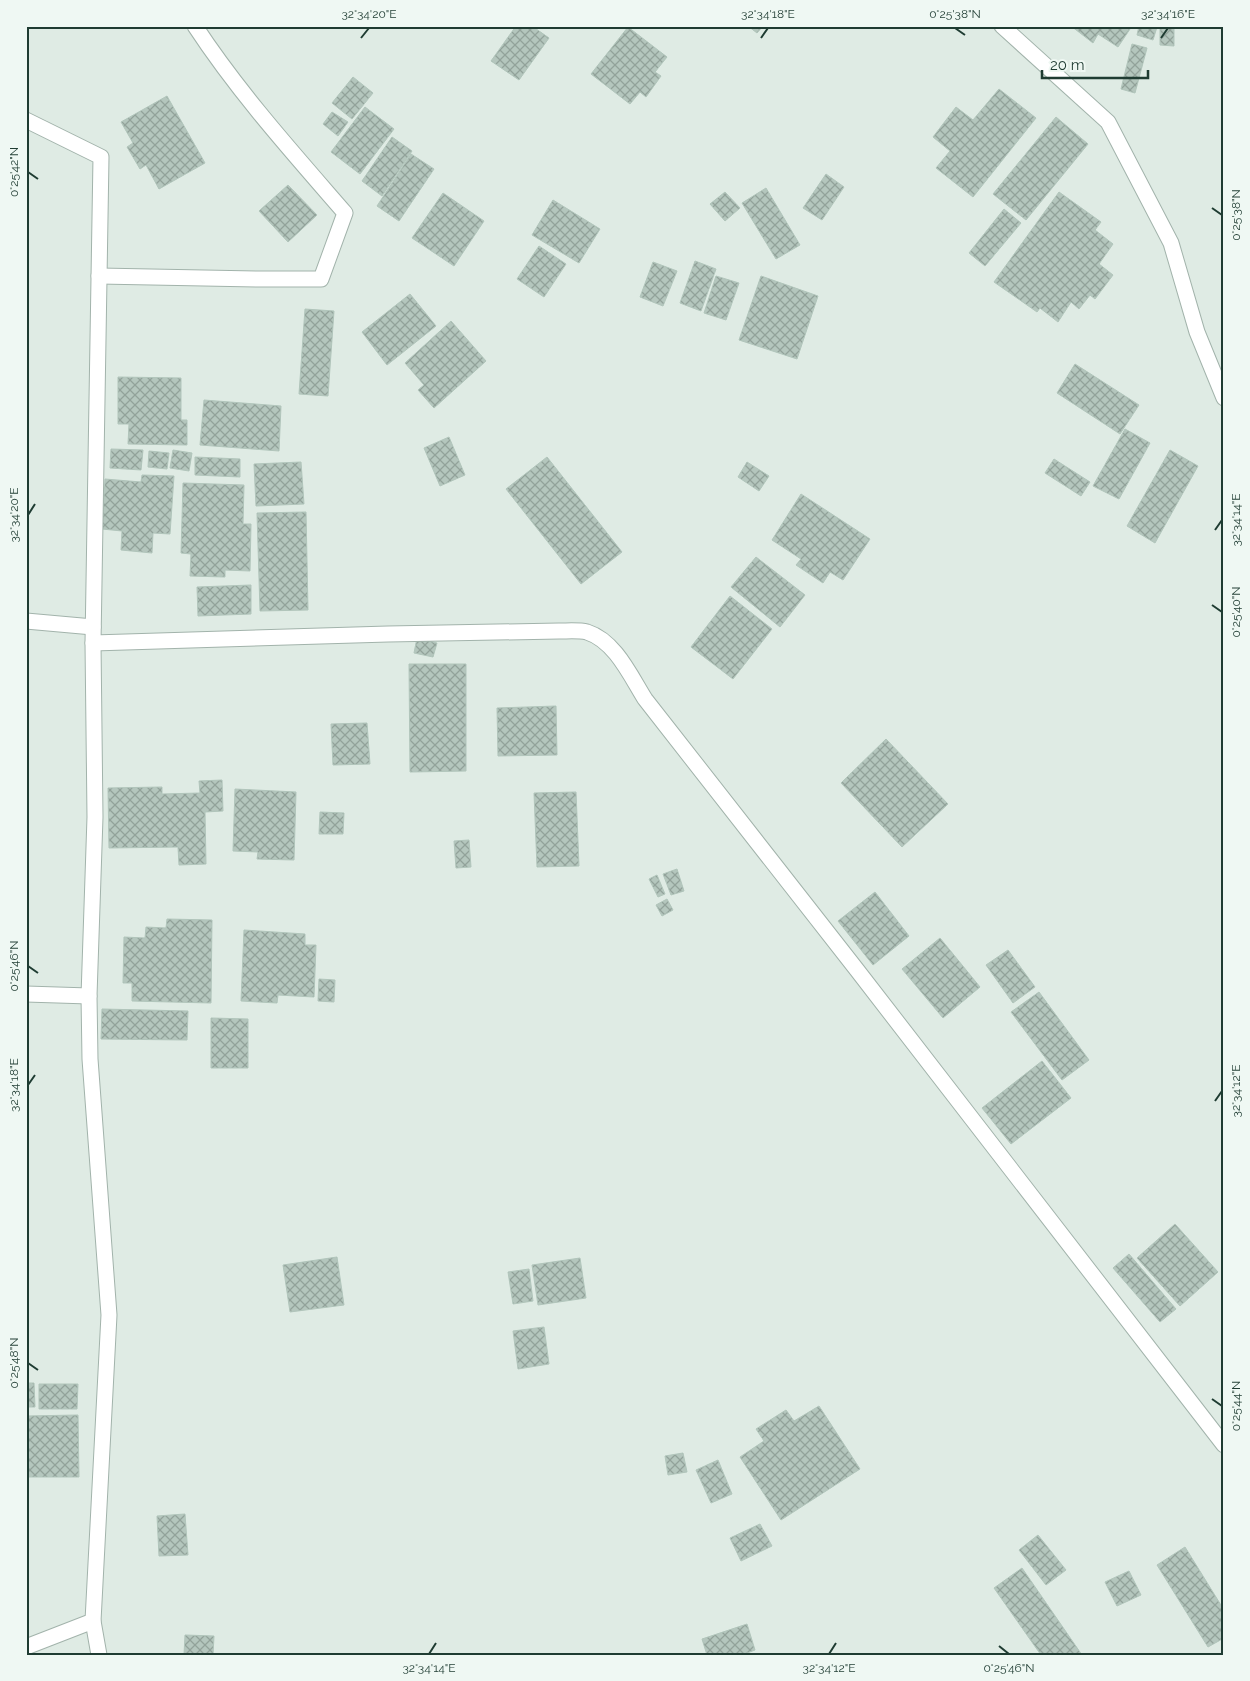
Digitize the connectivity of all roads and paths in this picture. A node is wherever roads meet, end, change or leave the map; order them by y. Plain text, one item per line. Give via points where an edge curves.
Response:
1 (195, 26) edge
2 (1002, 26) edge
3 (26, 120) edge
4 (99, 276) junction
5 (1224, 398) edge
6 (26, 621) edge
7 (93, 626) junction
8 (93, 644) junction
9 (26, 994) edge
10 (89, 996) junction
11 (1224, 1444) edge
12 (93, 1621) junction
13 (26, 1647) edge
14 (99, 1655) edge

1 - 4 street via 215,57 345,213 321,279
2 - 5 street via 1108,122 1172,243 1197,332
3 - 4 street via 101,157
4 - 7 street
6 - 7 street
7 - 8 street
8 - 10 street via 95,817
8 - 11 street via 559,631 586,632 603,640 619,658 650,706
9 - 10 street
10 - 12 street via 90,1059 109,1315
12 - 13 street
12 - 14 street

